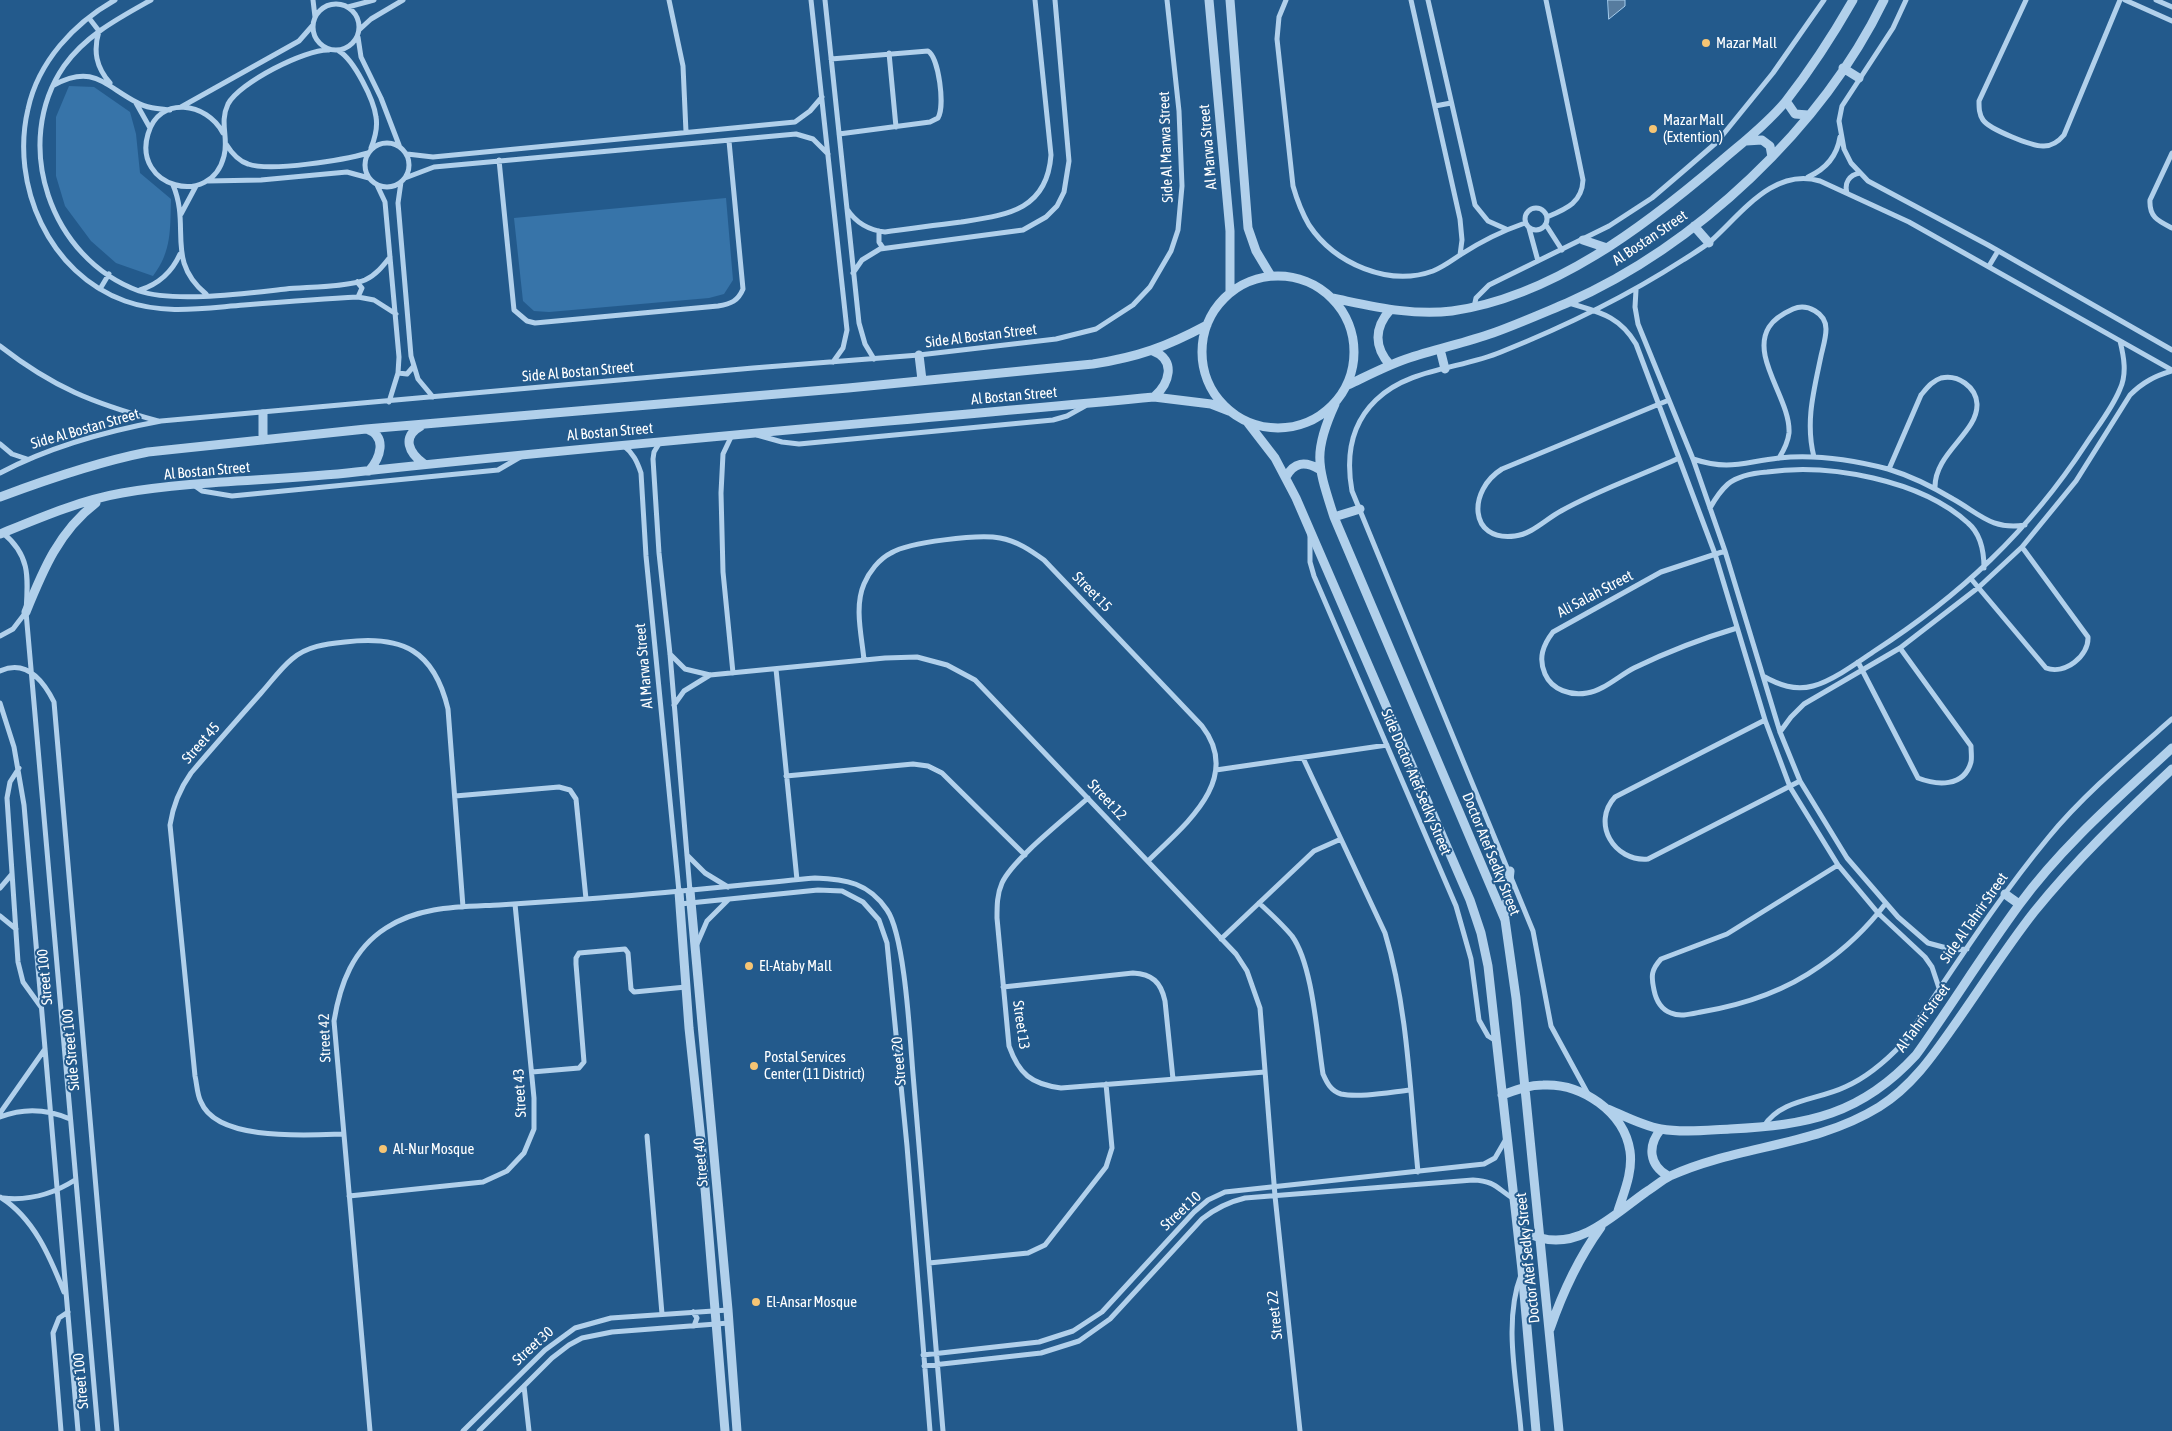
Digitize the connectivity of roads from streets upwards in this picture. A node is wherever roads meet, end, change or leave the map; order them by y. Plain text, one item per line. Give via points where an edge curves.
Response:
1 (115, 0) edge
2 (151, 0) edge
3 (313, 0) edge
4 (336, 0) edge
5 (374, 0) edge
6 (403, 0) edge
7 (669, 0) edge
8 (811, 0) edge
9 (825, 0) edge
10 (1035, 0) edge
11 (1055, 0) edge
12 (1167, 0) edge
13 (1209, 0) edge
14 (1230, 0) edge
15 (1286, 0) edge
16 (1411, 0) edge
17 (1428, 0) edge
18 (1546, 0) edge
19 (1824, 0) edge
20 (1853, 0) edge
21 (1884, 0) edge
22 (1906, 0) edge
23 (2026, 0) edge
24 (2120, 0) edge
25 (2125, 0) edge
26 (2156, 0) edge
27 (342, 4) junction
28 (348, 7) junction
29 (2172, 7) edge
30 (89, 18) junction
31 (315, 18) junction
32 (2172, 21) edge
33 (313, 25) junction
34 (99, 31) junction
35 (359, 33) junction
36 (329, 50) junction
37 (338, 50) junction
38 (889, 53) junction
39 (831, 59) junction
40 (1844, 68) junction
41 (1860, 78) junction
42 (53, 85) junction
43 (114, 87) junction
44 (822, 97) junction
45 (1786, 101) junction
46 (136, 102) junction
47 (1451, 103) junction
48 (1435, 106) junction
49 (180, 107) junction
50 (170, 110) junction
51 (1808, 115) junction
52 (795, 122) junction
53 (896, 126) junction
54 (150, 128) junction
55 (686, 132) junction
56 (223, 134) junction
57 (796, 134) junction
58 (839, 134) junction
59 (1840, 134) junction
60 (650, 136) junction
61 (729, 141) junction
62 (225, 143) junction
63 (1742, 143) junction
64 (399, 145) junction
65 (651, 147) junction
66 (370, 151) junction
67 (2172, 153) edge
68 (407, 154) junction
69 (828, 154) junction
70 (429, 157) junction
71 (1772, 157) junction
72 (499, 160) junction
73 (430, 168) junction
74 (1860, 173) junction
75 (843, 174) junction
76 (830, 176) junction
77 (1808, 177) junction
78 (369, 178) junction
79 (403, 180) junction
80 (206, 181) junction
81 (173, 185) junction
82 (377, 185) junction
83 (196, 186) junction
84 (1847, 193) junction
85 (398, 203) junction
86 (385, 204) junction
87 (847, 209) junction
88 (181, 214) junction
89 (1547, 217) junction
90 (1524, 222) junction
91 (1546, 224) junction
92 (1694, 226) junction
93 (1528, 228) junction
94 (2172, 228) edge
95 (1507, 230) junction
96 (879, 231) junction
97 (1583, 240) junction
98 (1709, 243) junction
99 (883, 248) junction
100 (1606, 248) junction
101 (1562, 250) junction
102 (1998, 251) junction
103 (180, 253) junction
104 (1460, 255) junction
105 (390, 257) junction
106 (1538, 261) junction
107 (1988, 266) junction
108 (853, 273) junction
109 (109, 274) junction
110 (1271, 276) junction
111 (357, 282) junction
112 (1150, 286) joint
113 (100, 289) junction
114 (139, 290) junction
115 (1636, 290) junction
116 (243, 292) junction
117 (1230, 292) junction
118 (206, 295) junction
119 (358, 297) junction
120 (1332, 298) junction
121 (1567, 302) junction
122 (244, 305) junction
123 (1474, 307) junction
124 (1390, 310) junction
125 (1595, 311) junction
126 (396, 314) junction
127 (858, 319) junction
128 (846, 320) junction
129 (1206, 325) junction
130 (2120, 341) junction
131 (0, 346) edge
132 (1440, 349) junction
133 (2172, 350) edge
134 (1153, 351) junction
135 (920, 355) junction
136 (874, 359) junction
137 (833, 362) junction
138 (1390, 365) junction
139 (413, 368) junction
140 (1445, 368) junction
141 (2172, 370) edge
142 (398, 373) junction
143 (922, 380) junction
144 (1348, 385) junction
145 (432, 397) junction
146 (1154, 397) junction
147 (1669, 400) junction
148 (389, 402) junction
149 (2112, 403) junction
150 (1089, 404) junction
151 (1335, 404) junction
152 (1659, 404) junction
153 (2122, 409) junction
154 (1229, 411) junction
155 (262, 414) junction
156 (161, 422) junction
157 (1248, 423) junction
158 (423, 424) junction
159 (366, 429) junction
160 (752, 433) junction
161 (732, 435) junction
162 (263, 440) junction
163 (661, 441) junction
164 (0, 444) edge
165 (622, 444) junction
166 (525, 454) junction
167 (1814, 457) junction
168 (1679, 458) junction
169 (1693, 458) junction
170 (1779, 458) junction
171 (27, 459) junction
172 (1854, 461) junction
173 (424, 464) junction
174 (1319, 469) junction
175 (1889, 470) junction
176 (369, 471) junction
177 (0, 473) edge
178 (1850, 473) junction
179 (1286, 477) junction
180 (195, 486) junction
181 (1935, 488) junction
182 (0, 497) edge
183 (103, 498) junction
184 (1710, 508) junction
185 (1360, 509) junction
186 (1334, 517) junction
187 (2026, 525) junction
188 (1310, 531) junction
189 (1, 532) edge
190 (2022, 547) junction
191 (1725, 551) junction
192 (1715, 554) junction
193 (1984, 568) junction
194 (1972, 580) junction
195 (1979, 588) junction
196 (26, 612) junction
197 (1737, 628) junction
198 (0, 636) edge
199 (1900, 648) junction
200 (670, 654) junction
201 (864, 660) junction
202 (1858, 662) junction
203 (776, 669) junction
204 (1863, 670) junction
205 (0, 671) edge
206 (733, 673) junction
207 (33, 674) junction
208 (710, 675) junction
209 (1763, 676) junction
210 (0, 703) edge
211 (674, 706) junction
212 (2172, 719) edge
213 (1765, 720) junction
214 (1780, 732) junction
215 (1387, 746) junction
216 (2172, 748) edge
217 (1303, 758) junction
218 (19, 768) junction
219 (2172, 769) edge
220 (1216, 770) junction
221 (786, 776) junction
222 (1800, 781) junction
223 (1790, 786) junction
224 (454, 796) junction
225 (1088, 798) junction
226 (2082, 831) junction
227 (1341, 839) junction
228 (2093, 843) junction
229 (687, 855) junction
230 (1025, 855) junction
231 (1148, 861) junction
232 (1838, 865) junction
233 (1510, 871) junction
234 (12, 874) junction
235 (797, 880) junction
236 (728, 887) junction
237 (0, 888) edge
238 (690, 891) junction
239 (679, 892) junction
240 (2005, 894) junction
241 (586, 899) junction
242 (729, 899) junction
243 (691, 903) junction
244 (1259, 903) junction
245 (1886, 903) junction
246 (515, 904) junction
247 (680, 904) junction
248 (2019, 904) junction
249 (463, 907) junction
250 (1878, 913) junction
251 (0, 916) edge
252 (1505, 920) junction
253 (16, 930) junction
254 (1221, 939) junction
255 (1967, 949) junction
256 (695, 951) junction
257 (686, 986) junction
258 (1003, 988) junction
259 (1940, 991) junction
260 (41, 1007) junction
261 (1496, 1041) junction
262 (45, 1048) junction
263 (532, 1072) junction
264 (1266, 1072) junction
265 (1172, 1080) junction
266 (1106, 1084) junction
267 (1525, 1087) junction
268 (1410, 1090) junction
269 (1502, 1095) junction
270 (1591, 1099) junction
271 (1608, 1108) junction
272 (50, 1112) junction
273 (0, 1115) edge
274 (70, 1119) junction
275 (1763, 1127) junction
276 (1661, 1129) junction
277 (344, 1134) junction
278 (647, 1136) dead end
279 (1507, 1136) junction
280 (1418, 1172) junction
281 (1668, 1176) junction
282 (75, 1180) junction
283 (1274, 1186) junction
284 (56, 1190) junction
285 (349, 1196) junction
286 (1275, 1196) junction
287 (1, 1198) edge
288 (1514, 1200) junction
289 (1618, 1211) junction
290 (1604, 1222) junction
291 (1518, 1228) junction
292 (1540, 1238) junction
293 (916, 1257) junction
294 (928, 1260) junction
295 (1522, 1270) junction
296 (66, 1297) junction
297 (716, 1310) junction
298 (728, 1310) junction
299 (68, 1312) junction
300 (693, 1312) junction
301 (662, 1314) junction
302 (729, 1323) junction
303 (718, 1324) junction
304 (694, 1326) junction
305 (1549, 1331) junction
306 (936, 1354) junction
307 (923, 1355) junction
308 (937, 1364) junction
309 (924, 1366) junction
310 (524, 1386) junction
311 (62, 1431) edge
312 (78, 1431) edge
313 (98, 1431) edge
314 (117, 1431) edge
315 (370, 1431) edge
316 (463, 1431) edge
317 (479, 1431) edge
318 (529, 1431) edge
319 (726, 1431) edge
320 (737, 1431) edge
321 (930, 1431) edge
322 (943, 1431) edge
323 (1300, 1431) edge
324 (1521, 1431) edge
325 (1536, 1431) edge
326 (1559, 1431) edge

1 - 30 street
2 - 34 street
3 - 31 street
4 - 27 street
5 - 28 street
6 - 35 street via 371,19
7 - 55 street via 683,66
8 - 44 street
9 - 39 street
10 - 96 street via 1051,141 1050,170 1045,184 1025,206 997,216
11 - 99 street via 1069,161 1064,192 1057,206 1046,217 1023,230
12 - 112 street, Side Al Marwa Street via 1179,111 1182,208 1171,251
13 - 117 street, Al Marwa Street via 1230,231
14 - 110 street via 1248,228 1256,251
15 - 104 street via 1278,39 1293,186 1299,207 1310,225 1339,255 1358,266 1392,276 1428,272
16 - 48 street
17 - 47 street
18 - 89 street via 1584,180 1577,201
19 - 97 street via 1773,72 1716,142 1652,198
20 - 45 street, Al Bostan Street
21 - 40 street, Al Bostan Street
22 - 41 street via 1893,28
23 - 24 street via 1979,101 1979,110 1988,125 2045,146 2059,141 2064,135
25 - 32 street
26 - 29 street
27 - 28 street
27 - 31 street via 323,8
28 - 35 street via 357,17
30 - 34 street
30 - 113 street via 60,45 35,86 28,109 24,159 34,206 46,234 60,255
31 - 33 street
33 - 36 street via 316,38
33 - 49 street via 299,41
34 - 42 street via 78,48
34 - 43 street via 97,61
35 - 37 street via 350,46
35 - 64 street via 364,64
36 - 37 street
36 - 56 street via 307,53 237,92 228,104
37 - 66 street via 349,60 374,108 377,128
38 - 39 street
38 - 53 street
38 - 53 street via 923,50 932,54 942,108 935,121
39 - 58 street
40 - 41 street
40 - 51 street, Al Bostan Street
41 - 59 street via 1842,106
42 - 43 street via 84,76
42 - 109 street via 44,110 39,146 49,201 66,234 87,258
43 - 46 street
44 - 52 street
44 - 69 street
45 - 51 street via 1795,114
45 - 63 street, Al Bostan Street
46 - 50 street
46 - 54 street
47 - 48 street
47 - 95 street via 1475,205 1488,221
48 - 104 street via 1460,219
49 - 50 street
49 - 56 street via 206,113
50 - 54 street
51 - 71 street, Al Bostan Street
52 - 55 street
52 - 57 street
53 - 58 street
54 - 81 street via 146,143 149,163 162,179
55 - 60 street
56 - 62 street
57 - 61 street
57 - 69 street via 813,139
58 - 75 street
59 - 74 street via 1848,156
59 - 77 street via 1831,161
60 - 65 street
60 - 70 street
61 - 65 street
61 - 72 street via 743,289 740,297 718,306 535,322 527,321 514,310
62 - 66 street via 238,158 258,166 346,158
62 - 80 street via 221,165
63 - 71 street via 1762,140 1770,146
63 - 100 street, Al Bostan Street via 1648,222
64 - 66 street via 384,142
64 - 68 street
65 - 72 street
66 - 78 street via 365,168
67 - 94 street via 2150,200 2150,207 2156,220
68 - 70 street
68 - 79 street via 409,171
69 - 76 street
70 - 73 street
71 - 92 street, Al Bostan Street via 1740,189
72 - 73 street
73 - 79 street
74 - 84 street via 1847,181
74 - 102 street via 1868,181
75 - 76 street
75 - 87 street
76 - 128 street
77 - 84 street
77 - 98 street via 1771,186
78 - 80 street via 346,172 261,180
78 - 82 street
79 - 82 street via 392,187
79 - 85 street
80 - 83 street
81 - 83 street
81 - 88 street
82 - 86 street
83 - 88 street
84 - 107 street via 1909,222
85 - 86 street
85 - 139 street
86 - 105 street
87 - 96 street via 861,224
87 - 108 street
88 - 103 street
89 - 90 street via 1541,209 1531,209 1526,213
89 - 91 street
90 - 93 street
90 - 95 street
91 - 93 street via 1538,230
91 - 101 street
92 - 98 street
92 - 121 street, Al Bostan Street via 1639,265
93 - 106 street
95 - 104 street
96 - 99 street via 878,242
97 - 100 street
97 - 101 street
98 - 115 street
99 - 108 street via 868,256
100 - 123 street, Al Bostan Street via 1564,272
101 - 106 street
102 - 107 street
102 - 133 street
103 - 114 street via 168,274
103 - 118 street via 189,276
105 - 111 street via 372,276
105 - 126 street
106 - 123 street via 1489,285 1476,298
107 - 130 street
108 - 127 street
109 - 113 street
109 - 114 street
110 - 117 street via 1249,281
110 - 120 street via 1304,280
111 - 116 street
111 - 119 street via 362,291
112 - 135 street, Side Al Bostan Street via 1116,318 1078,335
113 - 122 street via 123,301 161,310
114 - 118 street via 173,296
115 - 125 street
115 - 147 street via 1638,324
116 - 118 street
116 - 122 street
117 - 129 street
119 - 122 street
119 - 126 street via 374,300
120 - 124 street, Al Bostan Street
120 - 144 street via 1346,317 1354,339 1354,362
121 - 125 street
121 - 132 street, Al Bostan Street via 1493,333
123 - 124 street, Al Bostan Street via 1427,312
124 - 138 street via 1379,327 1377,338 1381,353
125 - 140 street via 1499,353
125 - 152 street via 1620,322 1629,332
126 - 142 street
127 - 128 street
127 - 136 street via 862,338
128 - 137 street via 845,342
129 - 134 street, Al Bostan Street
129 - 154 street via 1202,348 1204,371 1213,393
130 - 141 street
130 - 149 street via 2124,373
131 - 156 street via 32,371 72,393
132 - 138 street, Al Bostan Street
132 - 140 street
134 - 143 street, Al Bostan Street via 1093,364
134 - 146 street via 1165,359 1169,375 1167,383
135 - 136 street, Side Al Bostan Street
135 - 143 street
136 - 137 street, Side Al Bostan Street
137 - 145 street, Side Al Bostan Street
138 - 144 street, Al Bostan Street
139 - 142 street via 407,374
139 - 145 street
140 - 185 street via 1390,388 1363,416 1354,434 1349,462 1352,491
141 - 153 street via 2142,384
142 - 148 street
143 - 158 street, Al Bostan Street
144 - 151 street
145 - 148 street, Side Al Bostan Street
146 - 150 street, Al Bostan Street
146 - 154 street, Al Bostan Street via 1211,404
147 - 152 street
147 - 169 street
148 - 155 street, Side Al Bostan Street
149 - 153 street
149 - 187 street via 2069,470
150 - 160 street, Al Bostan Street
150 - 160 street via 1053,420 808,443 782,442
151 - 157 street via 1304,425 1276,428
151 - 174 street, Doctor Atef Sedky Street via 1322,434
152 - 168 street
152 - 168 street via 1502,469 1482,487 1478,515 1483,527 1493,534 1516,536 1528,533 1561,511
153 - 190 street via 2076,481
154 - 157 street
155 - 156 street, Side Al Bostan Street
155 - 162 street
156 - 171 street, Side Al Bostan Street via 126,428
157 - 179 street, Doctor Atef Sedky Street
158 - 159 street, Al Bostan Street
158 - 173 street via 408,437 414,457
159 - 162 street, Al Bostan Street
159 - 176 street via 374,432 381,450
160 - 161 street, Al Bostan Street
161 - 163 street, Al Bostan Street
161 - 206 street via 723,454 721,493 723,572
162 - 182 street, Al Bostan Street via 116,458
163 - 165 street, Al Bostan Street
163 - 200 street, Al Marwa Street via 653,459
164 - 171 street via 12,454
165 - 166 street, Al Bostan Street
165 - 239 street, Al Marwa Street via 638,461 641,473 646,556
166 - 173 street, Al Bostan Street
166 - 180 street via 498,470 232,496 202,491
167 - 170 street
167 - 170 street via 1809,434 1810,410 1826,329 1820,314 1805,307 1796,308 1776,319 1765,338 1766,358 1788,421 1787,440
167 - 172 street
168 - 192 street
169 - 170 street via 1724,466 1741,466
169 - 184 street
171 - 177 street, Side Al Bostan Street
172 - 175 street
172 - 178 street
173 - 176 street, Al Bostan Street
174 - 179 street via 1300,463 1291,468
174 - 186 street, Doctor Atef Sedky Street
175 - 181 street
175 - 181 street via 1921,396 1929,385 1941,378 1958,379 1974,393 1977,404 1975,416 1938,468
176 - 180 street, Al Bostan Street
178 - 184 street via 1804,469 1742,476 1728,483
178 - 193 street via 1912,491 1969,523 1981,544
179 - 188 street, Doctor Atef Sedky Street
180 - 183 street, Al Bostan Street
181 - 187 street via 1987,522 2006,527
183 - 189 street, Al Bostan Street
183 - 196 street via 79,517 60,540 44,566
184 - 191 street
185 - 186 street
185 - 233 street
186 - 252 street, Doctor Atef Sedky Street
187 - 193 street
188 - 215 street, Side Doctor Atef Sedky Street via 1310,562 1314,576
188 - 261 street, Doctor Atef Sedky Street via 1470,900 1488,966
189 - 196 street, Street 100 via 19,549 25,561
190 - 195 street
190 - 195 street via 2084,629 2089,645 2086,653 2059,670 2046,668
191 - 192 street, Ali Salah Street
191 - 209 street
192 - 197 street
192 - 197 street, Ali Salah Street via 1661,572 1553,632 1544,645 1541,660 1546,676 1554,686 1578,695 1590,693 1631,669 1689,642
193 - 194 street
194 - 195 street
194 - 202 street via 1928,615
195 - 199 street
196 - 198 street via 13,629
196 - 207 street, Street 100
197 - 213 street
199 - 204 street
199 - 204 street via 1971,746 1971,763 1962,776 1948,783 1932,784 1918,778
200 - 208 street, Street 12 via 685,669
200 - 211 street, Al Marwa Street
201 - 203 street, Street 12
201 - 220 street, Street 15 via 859,606 863,585 874,567 890,553 910,545 999,537 1024,545 1044,560 1202,726 1215,750
201 - 225 street, Street 12 via 917,657 947,665 975,680
202 - 204 street
202 - 209 street via 1814,686 1796,688 1779,685
203 - 206 street, Street 12
203 - 221 street
204 - 214 street via 1804,704
205 - 207 street via 17,667
206 - 208 street, Street 12
207 - 274 street, Street 100
207 - 314 street, Side Street 100 via 54,702
208 - 211 street, Street 12 via 684,691
209 - 214 street
210 - 218 street, Street 100
211 - 229 street, Al Marwa Street
212 - 240 street, Side Al Tahrir Street via 2115,769 2049,836
213 - 223 street
213 - 223 street via 1615,796 1606,811 1606,833 1621,853 1633,859 1648,859
214 - 222 street
215 - 217 street
215 - 261 street, Side Doctor Atef Sedky Street via 1462,923 1472,960 1479,1020 1488,1036
216 - 226 street, Al Tahrir Street
217 - 220 street
217 - 227 street
218 - 234 street, Side Street 100 via 10,782 7,798
218 - 260 street, Street 100
219 - 228 street, Al Tahrir Street
220 - 231 street, Street 15 via 1211,788 1198,810
221 - 230 street via 913,764 928,766 942,773
221 - 235 street
222 - 223 street
222 - 245 street via 1847,858
223 - 232 street
224 - 241 street via 559,787 570,790 576,799
224 - 249 street, Street 45
224 - 277 street, Street 45 via 448,709 443,687 432,667 415,652 395,642 373,638 320,645 292,659 191,773 173,806 171,844 201,1102 218,1121 248,1130 277,1135
225 - 230 street, Street 13
225 - 231 street, Street 12
226 - 228 street
226 - 248 street, Al Tahrir Street
227 - 244 street via 1314,851
227 - 268 street via 1385,933 1392,956
228 - 281 street, Al Tahrir Street via 2033,914 1930,1060 1897,1094 1847,1124 1778,1146 1709,1161
229 - 236 street
229 - 238 street, Al Marwa Street
230 - 258 street, Street 13 via 1011,868 997,901
231 - 254 street, Street 12
232 - 250 street
232 - 250 street via 1728,934 1661,959 1651,975 1661,1007 1678,1015 1688,1014 1719,1009 1771,993 1831,958
233 - 252 street
233 - 270 street via 1533,932 1551,1026
234 - 237 street
234 - 253 street, Side Street 100
235 - 236 street, Street 20
235 - 294 street, Street 20 via 844,879 869,890 888,911 898,941 908,1018
236 - 238 street, Street 20
238 - 239 street, Street 20
238 - 243 street, Street 40
239 - 241 street, Street 42
239 - 247 street, Street 40
240 - 248 street
240 - 255 street, Side Al Tahrir Street
241 - 246 street, Street 42
242 - 243 street, Street 20
242 - 256 street via 706,922
242 - 293 street, Street 20 via 818,890 842,891 863,902 879,920 886,944
243 - 247 street, Street 20
243 - 256 street, Street 40
244 - 254 street
244 - 268 street via 1292,936 1301,953 1323,1074 1329,1086 1340,1094 1354,1095
245 - 250 street
245 - 255 street via 1928,944 1954,950
246 - 249 street, Street 42
246 - 263 street, Street 43
247 - 257 street, Street 40
248 - 275 street, Al Tahrir Street via 1929,1037 1900,1072 1864,1099 1844,1109 1792,1124
249 - 277 street, Street 42 via 433,908 385,928 365,946 350,968 339,992 334,1021
250 - 259 street via 1925,957
251 - 253 street
252 - 267 street, Doctor Atef Sedky Street
253 - 260 street, Side Street 100 via 20,972 28,992
254 - 264 street, Street 12 via 1236,954 1255,991 1260,1008
255 - 259 street, Side Al Tahrir Street
256 - 298 street, Street 40
257 - 263 street via 632,991 625,949 579,953 576,964 584,1062 579,1068
257 - 297 street, Street 40
258 - 265 street via 1145,974 1163,989
258 - 266 street, Street 13 via 1009,1046 1015,1063 1027,1077 1043,1086 1061,1088
259 - 275 street, Side Al Tahrir Street via 1886,1061 1844,1088 1777,1111
260 - 262 street, Street 100
261 - 269 street, Doctor Atef Sedky Street
262 - 272 street, Street 100
262 - 273 street
263 - 285 street, Street 43 via 534,1129 524,1153 507,1171 483,1182
264 - 265 street, Street 13
264 - 283 street, Street 12
265 - 266 street, Street 13
266 - 294 street via 1112,1148 1106,1167 1045,1245 1028,1253
267 - 269 street, Al Tahrir Street
267 - 270 street, Al Tahrir Street via 1559,1086
267 - 292 street, Doctor Atef Sedky Street
268 - 280 street
269 - 279 street, Doctor Atef Sedky Street
270 - 271 street, Al Tahrir Street
271 - 276 street, Al Tahrir Street
271 - 289 street via 1622,1126 1630,1152 1629,1178
272 - 273 street
272 - 274 street
272 - 284 street, Street 100
274 - 282 street, Street 100
275 - 276 street, Al Tahrir Street
276 - 281 street via 1652,1143 1652,1159
277 - 285 street, Street 42
278 - 301 street
279 - 280 street, Street 10 via 1495,1158 1484,1164
279 - 288 street, Doctor Atef Sedky Street
280 - 283 street, Street 10
281 - 289 street, Al Tahrir Street
282 - 284 street
282 - 313 street, Street 100
283 - 286 street, Street 12
283 - 306 street, Street 10 via 1225,1192 1208,1200 1102,1312 1073,1332 1039,1342
284 - 287 street via 34,1198
284 - 296 street, Street 100
285 - 315 street, Street 42
286 - 288 street, Street 10 via 1486,1180 1499,1186
286 - 308 street, Street 10 via 1245,1198 1214,1209 1110,1319 1078,1341 1041,1353
286 - 323 street, Street 22
287 - 296 street via 30,1224
288 - 291 street, Doctor Atef Sedky Street
289 - 290 street, Al Tahrir Street
290 - 292 street via 1574,1238
290 - 305 street via 1581,1255
291 - 292 street
291 - 295 street, Doctor Atef Sedky Street
292 - 305 street, Doctor Atef Sedky Street
293 - 294 street
293 - 307 street, Street 20
294 - 306 street, Street 20
295 - 324 street via 1512,1306
295 - 325 street, Doctor Atef Sedky Street
296 - 299 street, Street 100
297 - 298 street, Street 30
297 - 300 street, Street 30
297 - 303 street, Street 40
298 - 302 street, Street 40
299 - 311 street via 59,1318 53,1333
299 - 312 street, Street 100
300 - 301 street, Street 30
300 - 304 street via 697,1318
301 - 316 street, Street 30 via 611,1318 575,1328 545,1350
302 - 303 street, Street 30
302 - 320 street, Street 40
303 - 304 street, Street 30
303 - 319 street, Street 40
304 - 310 street, Street 30 via 612,1332 582,1338 552,1358
305 - 326 street, Doctor Atef Sedky Street
306 - 307 street, Street 10
306 - 308 street, Street 20
307 - 309 street, Street 20
308 - 309 street, Street 10
308 - 322 street, Street 20
309 - 321 street, Street 20
310 - 317 street, Street 30
310 - 318 street

